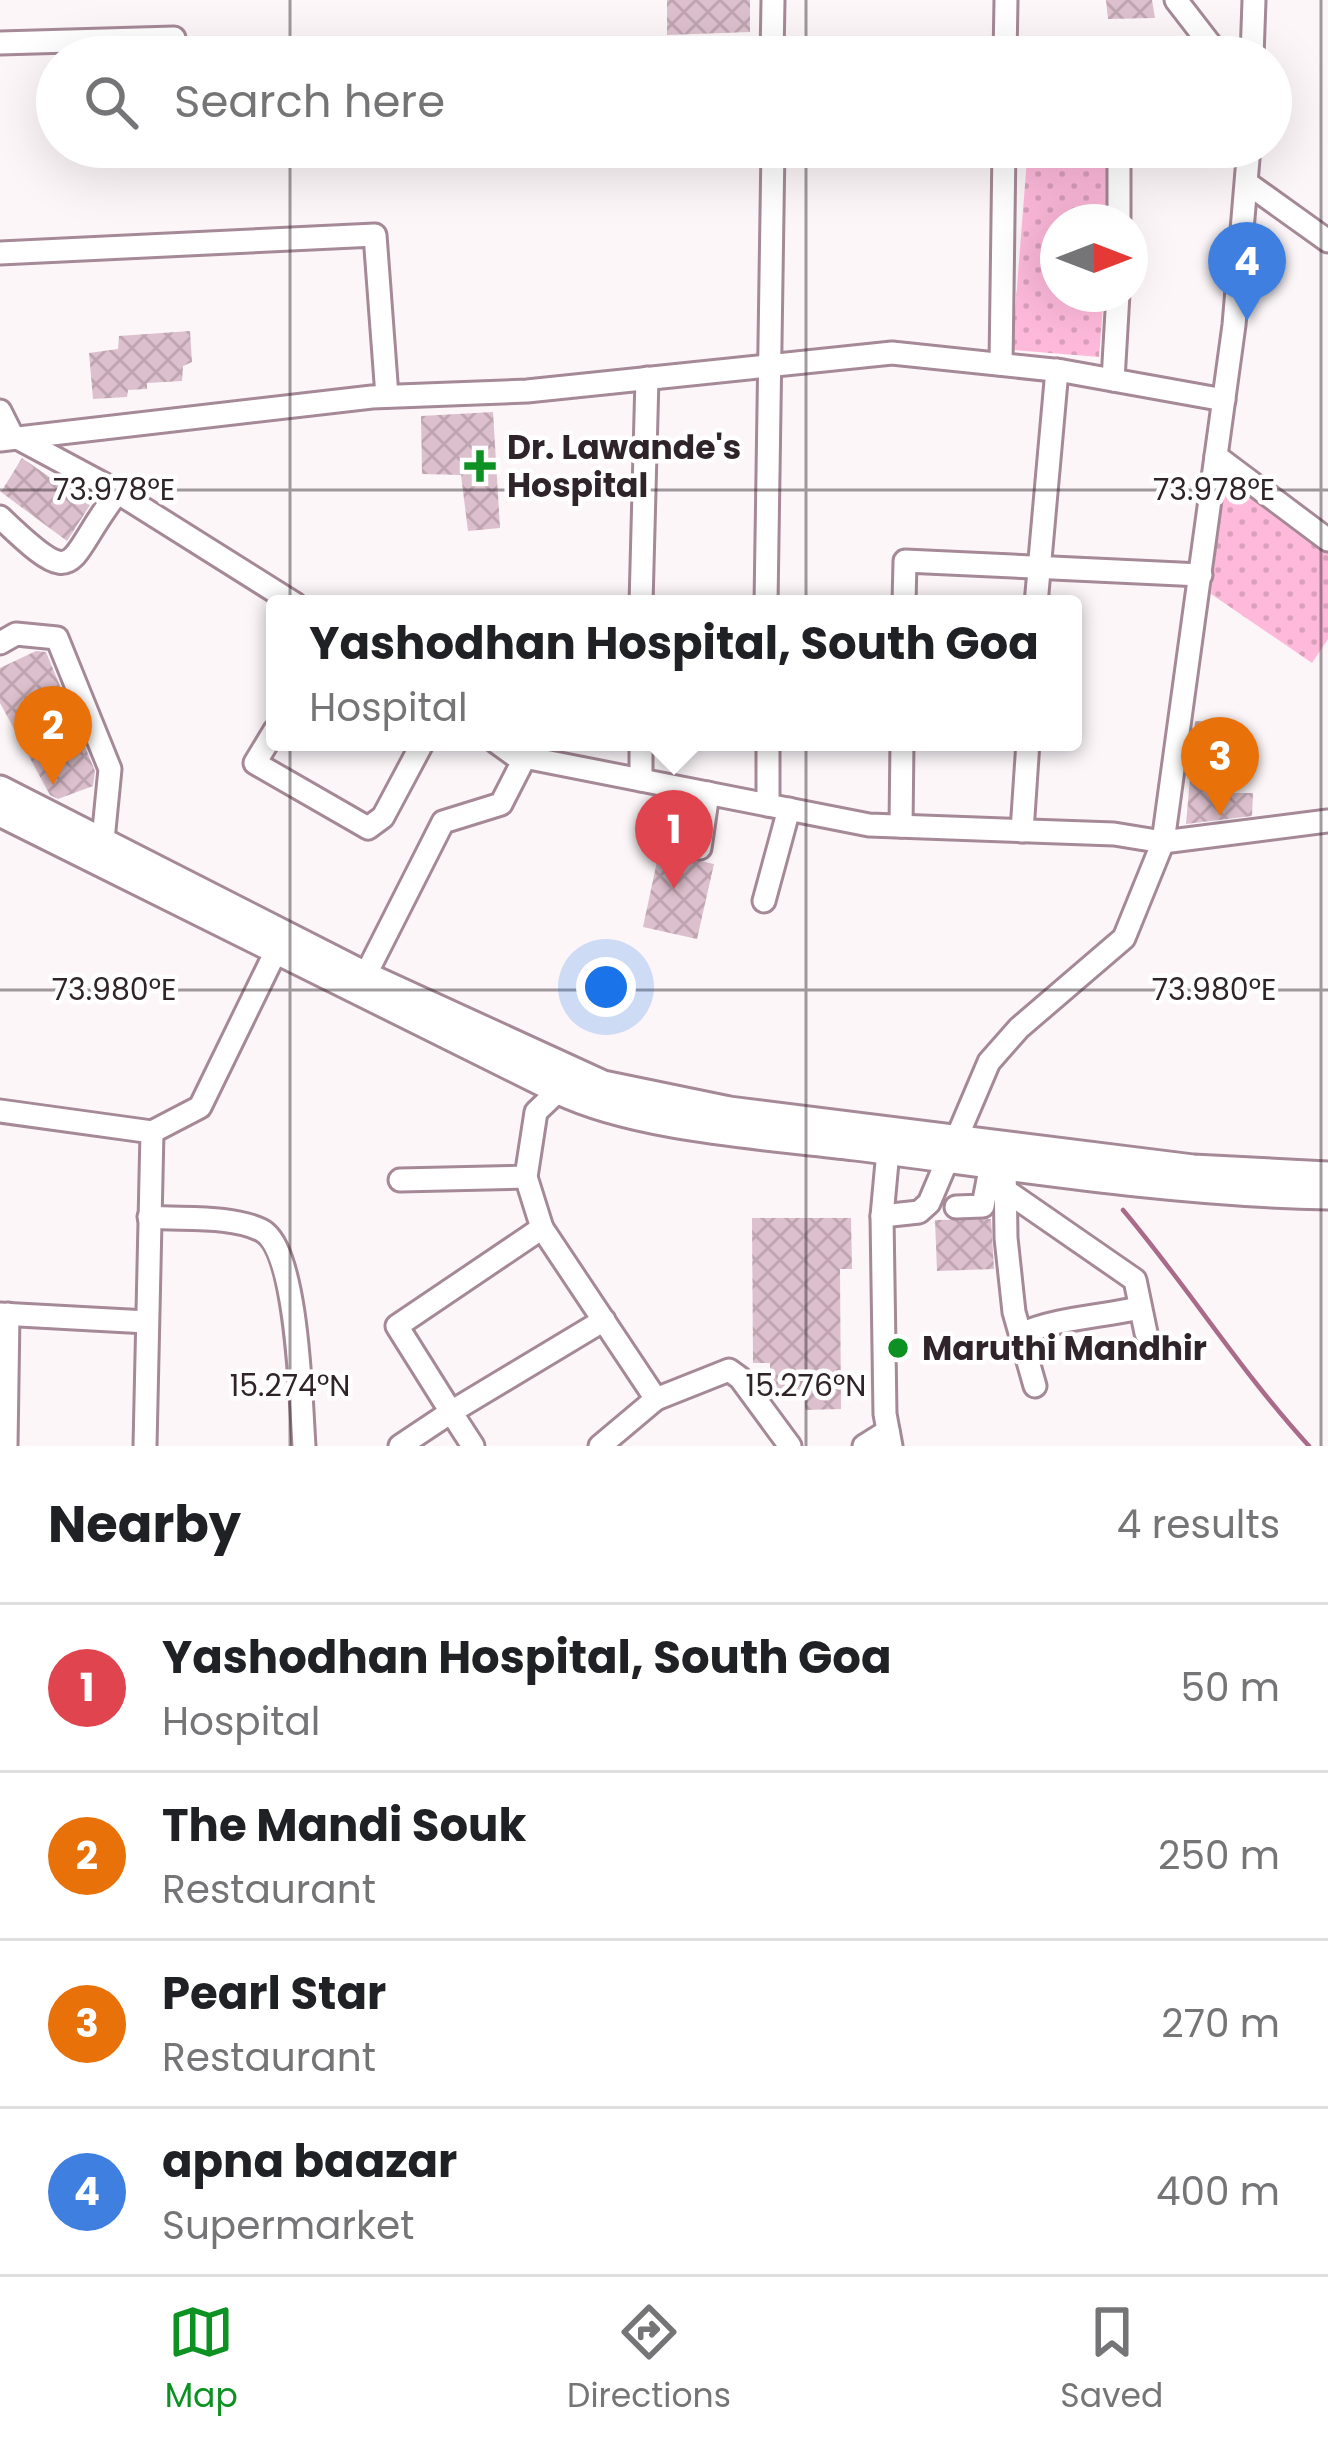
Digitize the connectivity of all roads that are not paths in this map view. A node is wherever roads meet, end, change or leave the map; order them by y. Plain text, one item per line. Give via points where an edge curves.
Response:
1 (772, 0) edge
2 (1006, 0) edge
3 (1177, 0) edge
4 (1254, 0) edge
5 (772, 36) edge
6 (1005, 36) edge
7 (1204, 36) edge
8 (1253, 36) edge
9 (36, 42) edge
10 (0, 43) edge
11 (773, 168) edge
12 (1004, 168) edge
13 (1119, 168) edge
14 (1248, 168) edge
15 (1247, 183) junction
16 (1119, 204) edge
17 (1328, 242) edge
18 (0, 253) edge
19 (1117, 312) edge
20 (1001, 364) junction
21 (768, 365) junction
22 (1057, 370) junction
23 (647, 378) junction
24 (1113, 380) junction
25 (386, 396) junction
26 (1223, 400) junction
27 (0, 411) edge
28 (6, 437) edge
29 (1216, 456) junction
30 (118, 492) junction
31 (0, 518) edge
32 (1328, 540) edge
33 (1038, 565) junction
34 (1202, 575) junction
35 (282, 595) edge
36 (641, 595) edge
37 (766, 595) edge
38 (904, 595) edge
39 (1036, 595) edge
40 (0, 643) edge
41 (266, 745) edge
42 (418, 751) edge
43 (513, 751) edge
44 (641, 751) edge
45 (769, 751) edge
46 (902, 751) edge
47 (1027, 751) edge
48 (525, 757) junction
49 (641, 780) junction
50 (0, 790) edge
51 (708, 793) junction
52 (778, 807) junction
53 (0, 812) edge
54 (1328, 821) edge
55 (901, 826) junction
56 (1022, 831) junction
57 (103, 840) junction
58 (1163, 842) junction
59 (700, 848) dead end
60 (764, 901) dead end
61 (276, 951) junction
62 (365, 976) junction
63 (559, 1090) junction
64 (0, 1111) edge
65 (152, 1132) junction
66 (954, 1149) junction
67 (888, 1150) junction
68 (1000, 1173) junction
69 (1328, 1176) edge
70 (526, 1177) junction
71 (400, 1180) dead end
72 (1328, 1195) edge
73 (956, 1208) dead end
74 (882, 1216) junction
75 (149, 1217) junction
76 (542, 1228) junction
77 (1139, 1308) junction
78 (4, 1314) edge
79 (604, 1320) junction
80 (147, 1322) junction
81 (1146, 1333) dead end
82 (1021, 1334) junction
83 (1035, 1386) dead end
84 (656, 1399) junction
85 (451, 1412) junction
86 (889, 1438) edge
87 (6, 1446) edge
88 (145, 1446) edge
89 (304, 1446) edge
90 (400, 1446) edge
91 (473, 1446) edge
92 (600, 1446) edge
93 (790, 1446) edge
94 (864, 1446) edge

1 - 5 street
2 - 6 street
3 - 7 street
4 - 8 street
9 - 10 street
11 - 21 street
12 - 20 street
13 - 16 street
14 - 15 street
15 - 17 street
15 - 26 street
18 - 25 street via 375,235
19 - 24 street
20 - 21 street via 892,353
20 - 22 street
21 - 23 street
21 - 37 street
22 - 24 street
22 - 33 street
23 - 25 street
23 - 36 street
24 - 26 street
25 - 28 street
26 - 29 street
27 - 28 street
28 - 30 street
29 - 32 street
29 - 34 street
30 - 31 street via 78,556 62,564 47,561
30 - 35 street
33 - 34 street
33 - 38 street via 905,561
33 - 39 street
34 - 58 street
40 - 57 street via 16,634 57,638 110,769
41 - 42 street via 255,763 368,828 383,817
43 - 48 street
44 - 49 street
45 - 52 street
46 - 55 street
47 - 56 street
48 - 49 street
48 - 62 street via 501,804 443,822
49 - 51 street
50 - 57 main road
51 - 52 street
51 - 59 street
52 - 55 street
52 - 60 street
53 - 61 main road
54 - 58 street
55 - 56 street
56 - 58 street
57 - 62 main road
58 - 66 street via 1124,938 989,1062
61 - 63 main road
61 - 65 street via 200,1107
62 - 66 main road via 603,1085
63 - 67 main road via 712,1128
63 - 70 street via 536,1112
64 - 65 street
65 - 75 street
66 - 67 main road
66 - 68 main road
66 - 69 main road
66 - 74 street via 929,1203 919,1212
67 - 74 street
68 - 72 main road
68 - 73 street via 983,1206
68 - 77 street via 1135,1280
68 - 82 street
70 - 71 street
70 - 76 street
74 - 86 street
75 - 80 street
75 - 89 street via 234,1223 276,1242 296,1342
76 - 79 street
76 - 85 street via 397,1326
77 - 81 street
77 - 82 street via 1051,1320
78 - 80 street
78 - 87 street
79 - 84 street
79 - 85 street
80 - 88 street
82 - 83 street
84 - 92 street
84 - 93 street via 729,1370
85 - 90 street
85 - 91 street
86 - 94 street

